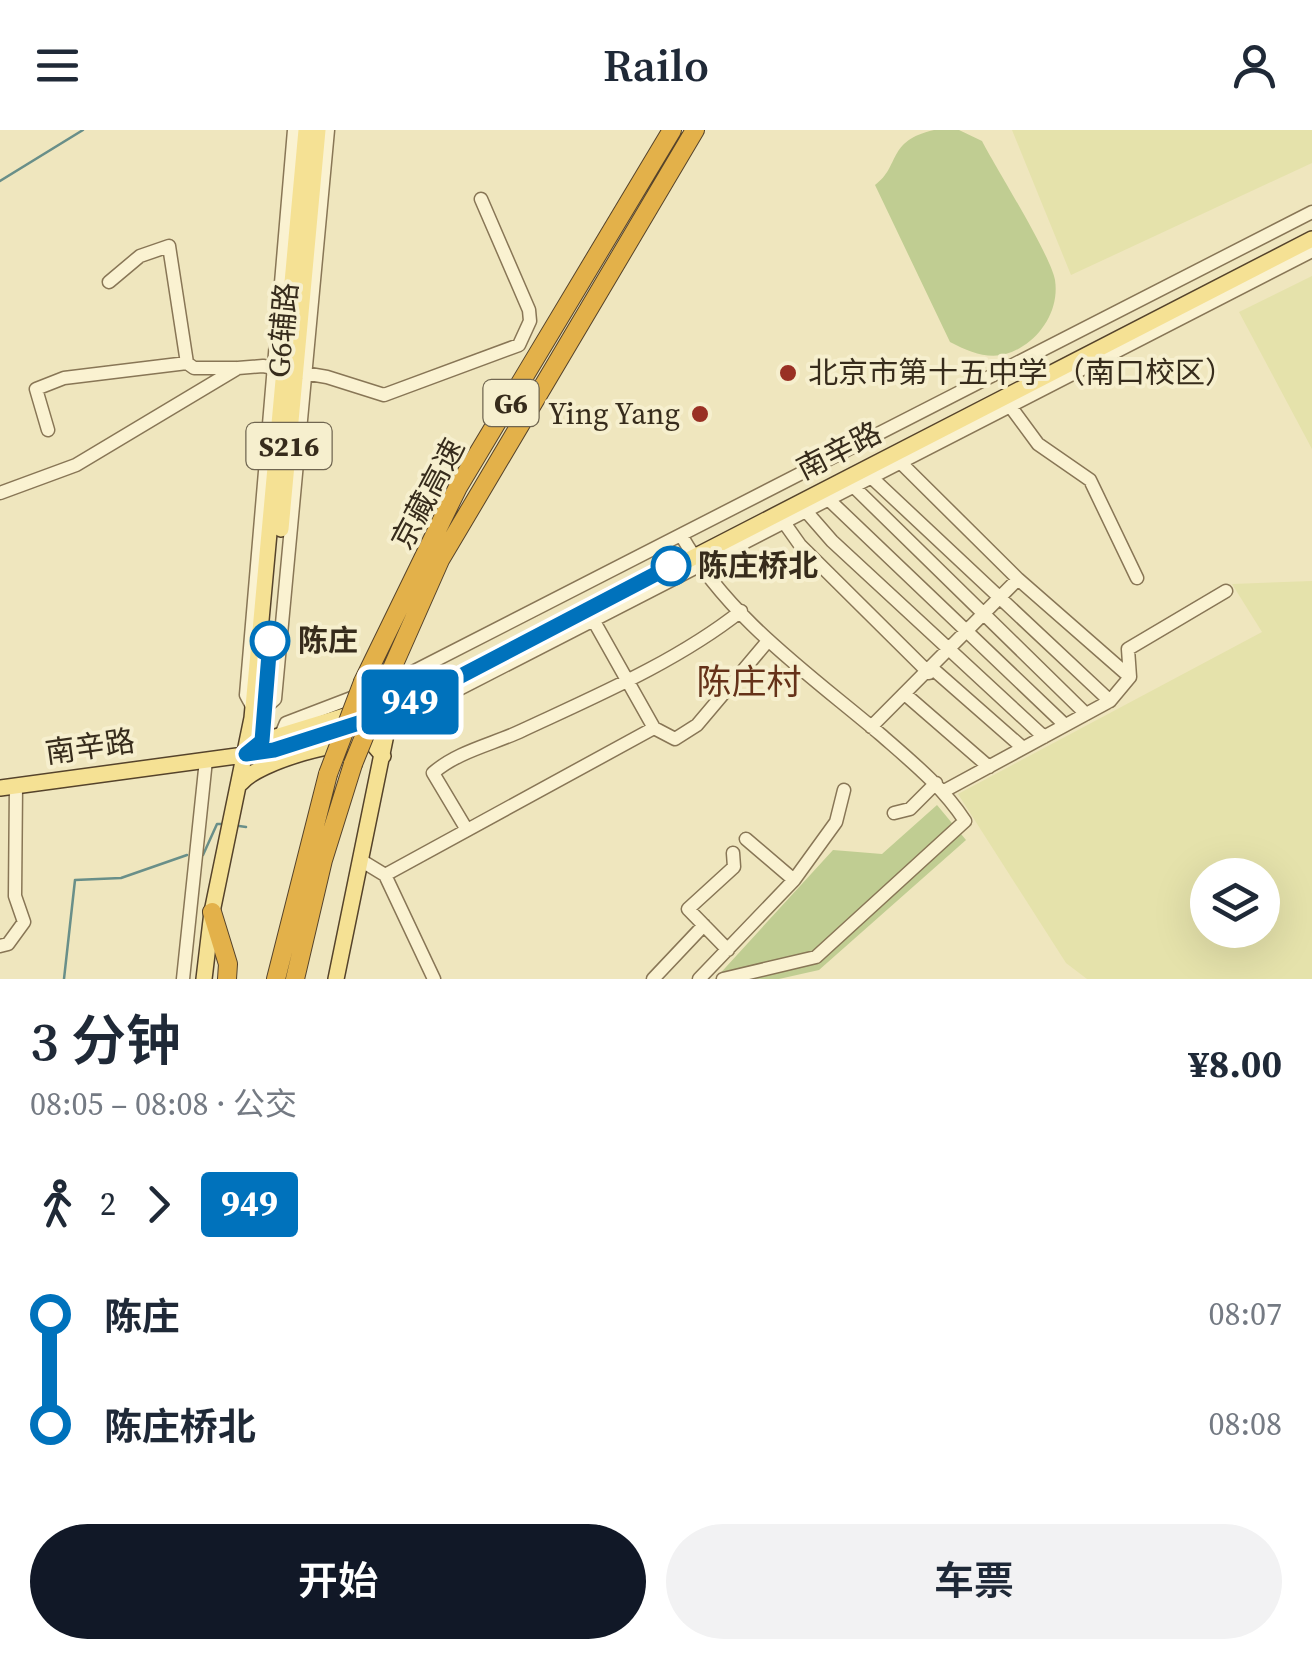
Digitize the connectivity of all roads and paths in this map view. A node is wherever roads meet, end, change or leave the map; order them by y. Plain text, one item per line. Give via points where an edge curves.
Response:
1 (294, 130) edge
2 (306, 130) edge
3 (318, 130) edge
4 (328, 130) edge
5 (672, 130) edge
6 (694, 130) edge
7 (482, 199) dead end
8 (1312, 212) edge
9 (1312, 228) edge
10 (1312, 239) edge
11 (1279, 250) junction
12 (1312, 251) edge
13 (109, 282) dead end
14 (187, 364) junction
15 (238, 368) junction
16 (290, 371) junction
17 (1010, 406) junction
18 (48, 430) dead end
19 (900, 462) junction
20 (870, 476) junction
21 (852, 485) junction
22 (0, 492) edge
23 (828, 498) junction
24 (805, 510) junction
25 (783, 521) junction
26 (691, 551) junction
27 (1136, 578) dead end
28 (1018, 580) junction
29 (1226, 591) dead end
30 (1002, 597) junction
31 (740, 611) junction
32 (590, 615) junction
33 (984, 616) junction
34 (968, 633) junction
35 (767, 642) junction
36 (951, 651) junction
37 (931, 671) junction
38 (1130, 677) junction
39 (391, 678) junction
40 (626, 678) junction
41 (906, 695) junction
42 (1110, 701) junction
43 (391, 707) junction
44 (1086, 714) junction
45 (1065, 725) junction
46 (871, 727) junction
47 (654, 728) junction
48 (281, 735) junction
49 (1044, 737) junction
50 (252, 747) junction
51 (1023, 748) junction
52 (383, 756) junction
53 (206, 760) junction
54 (988, 767) junction
55 (241, 782) junction
56 (8, 786) edge
57 (940, 787) junction
58 (844, 790) dead end
59 (894, 813) dead end
60 (468, 830) junction
61 (746, 839) dead end
62 (733, 853) dead end
63 (362, 861) junction
64 (385, 875) junction
65 (794, 880) junction
66 (212, 912) junction
67 (704, 925) junction
68 (0, 946) edge
69 (728, 950) junction
70 (183, 979) edge
71 (204, 979) edge
72 (227, 979) edge
73 (276, 979) edge
74 (295, 979) edge
75 (336, 979) edge
76 (434, 979) edge
77 (653, 979) edge
78 (700, 979) edge
79 (723, 979) edge

1 - 16 street, G6辅路 / S216
2 - 16 main road, G6辅路 / S216
3 - 16 main road, G6辅路 / S216
4 - 16 street, G6辅路 / S216
5 - 73 highway, 京藏高速 / G6, bridge via 458,487 363,682 328,774
6 - 39 highway, 京藏高速 / G6 via 440,560
7 - 16 street via 529,310 519,346 384,395
8 - 11 street
9 - 11 main road, 南辛路
10 - 11 main road, 南辛路
11 - 12 street
11 - 17 street
11 - 26 main road, 南辛路
13 - 14 street via 140,256 168,246
14 - 15 street
14 - 18 street via 64,378 36,389
15 - 16 street
15 - 22 street via 76,465
16 - 50 main road, G6辅路 / S216
17 - 19 street
17 - 27 street via 1038,444 1090,480
19 - 20 street
19 - 28 street
20 - 21 street
20 - 30 street
21 - 23 street
21 - 33 street
23 - 24 street
23 - 34 street
24 - 25 street
24 - 36 street
25 - 26 street
25 - 37 street
26 - 31 street
26 - 32 main road, 南辛路
26 - 39 street
26 - 43 main road, 南辛路
28 - 30 street
28 - 38 street
29 - 38 street via 1128,649
30 - 33 street
30 - 42 street
31 - 35 street
31 - 40 street via 708,637
32 - 40 street
32 - 43 main road, 南辛路
33 - 34 street
33 - 44 street
34 - 36 street
34 - 45 street
35 - 46 street
35 - 47 street via 697,725 675,739
36 - 37 street
36 - 49 street
37 - 41 street
37 - 51 street
38 - 42 street
39 - 43 street
39 - 48 street via 286,723
39 - 74 highway, 京藏高速, bridge via 353,764
40 - 47 street
40 - 60 street via 432,773
41 - 46 street
41 - 54 street
42 - 44 street
43 - 48 main road
43 - 50 main road via 274,750
43 - 52 main road
44 - 45 street
45 - 49 street
46 - 57 street
47 - 60 street
48 - 50 main road
49 - 51 street
50 - 53 main road, 南辛路
50 - 55 main road, G6辅路 / S216
51 - 54 street
52 - 55 main road via 372,743 354,740 262,767
52 - 63 main road
53 - 56 main road, 南辛路
53 - 70 street
54 - 57 street
55 - 66 main road, G6辅路 / S216
56 - 68 street via 15,896 24,922
57 - 59 street
57 - 79 street via 965,821 822,953
58 - 65 street via 836,822
60 - 64 street
61 - 65 street
62 - 67 street via 734,867 688,910
63 - 64 street
63 - 75 main road
64 - 76 street
65 - 69 street
66 - 71 main road, G6辅路 / S216
66 - 72 highway
67 - 69 street
67 - 77 street
69 - 78 street

